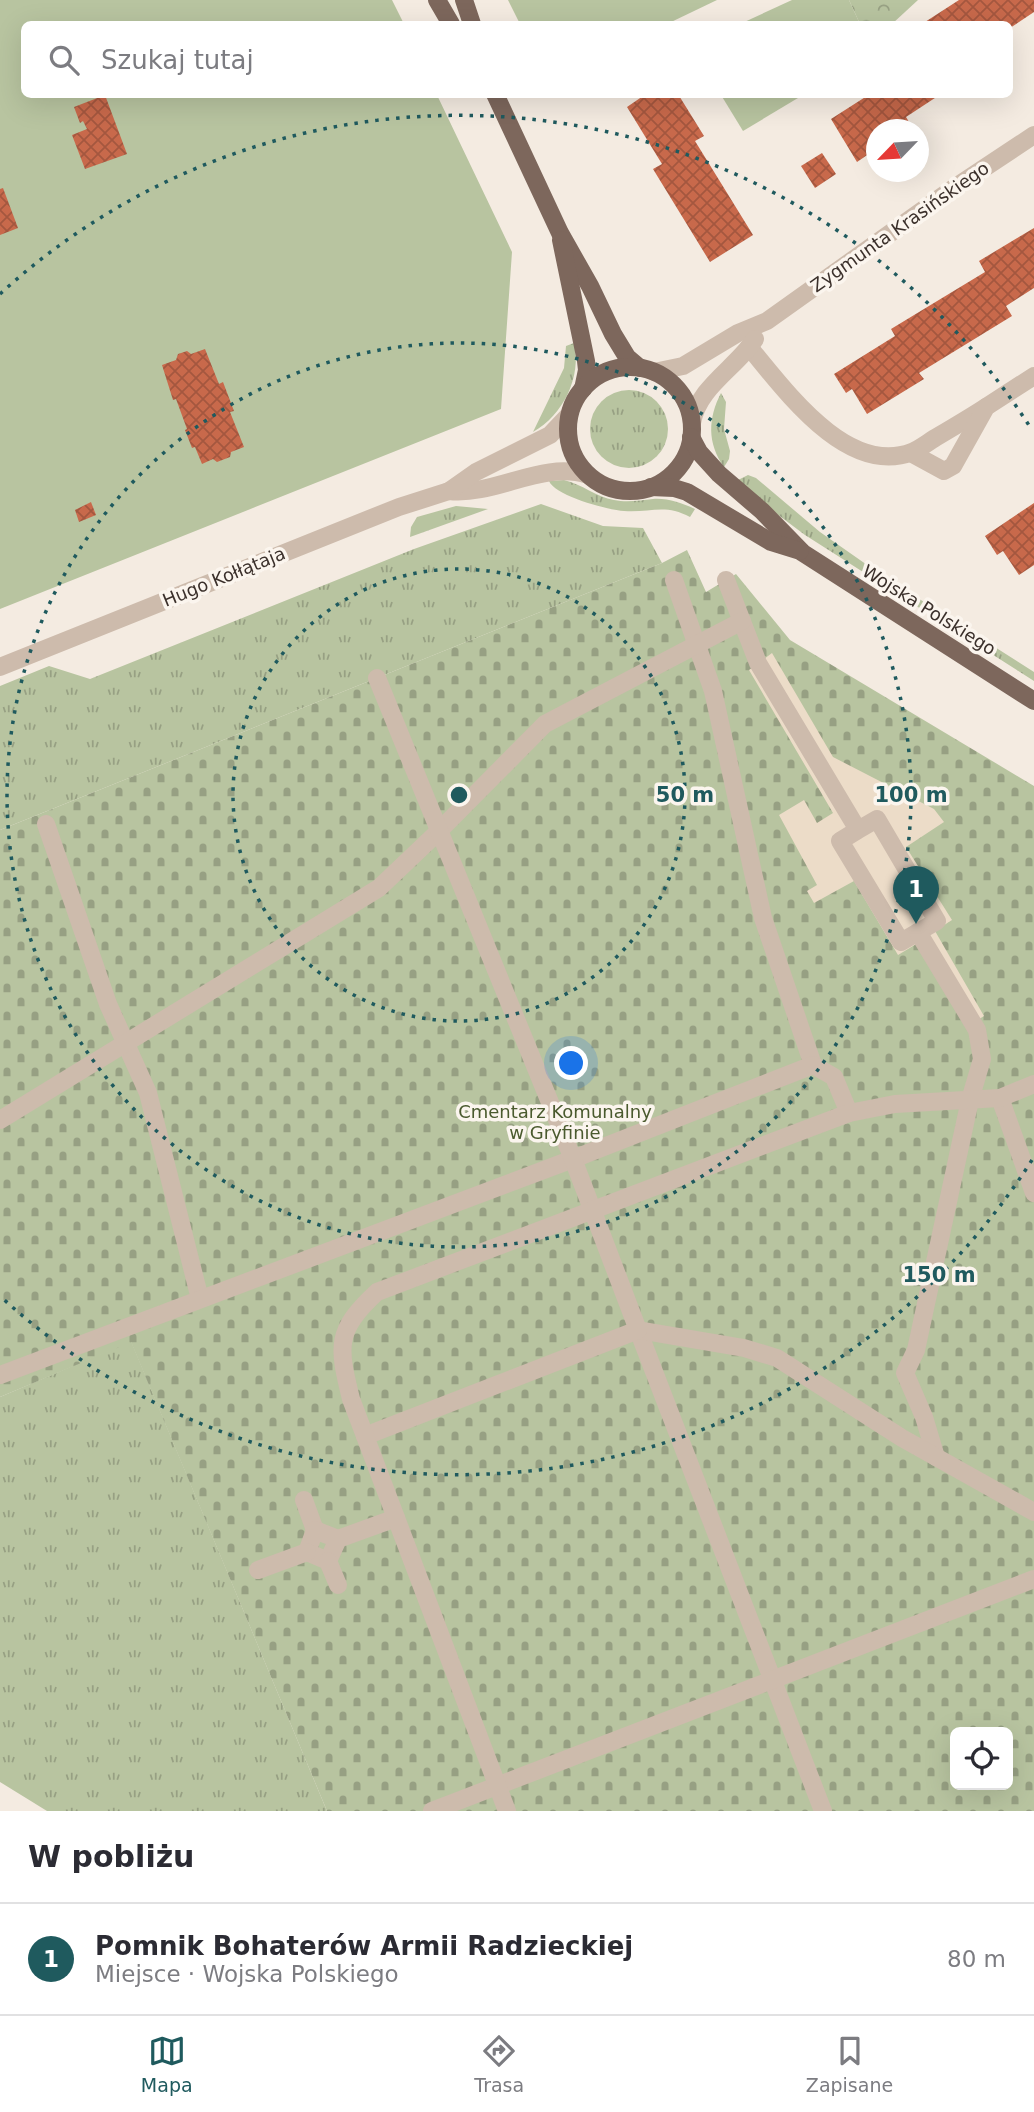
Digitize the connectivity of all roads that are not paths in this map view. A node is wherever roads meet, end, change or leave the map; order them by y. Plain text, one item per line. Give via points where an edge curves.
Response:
1 (437, 0) edge
2 (464, 0) edge
3 (449, 21) edge
4 (471, 21) edge
5 (497, 98) edge
6 (1034, 135) edge
7 (560, 233) junction
8 (767, 321) junction
9 (749, 347) junction
10 (647, 370) junction
11 (1034, 376) edge
12 (583, 389) junction
13 (986, 407) junction
14 (569, 415) junction
15 (691, 430) junction
16 (911, 453) junction
17 (588, 475) junction
18 (651, 487) junction
19 (449, 491) junction
20 (803, 553) junction
21 (674, 580) dead end
22 (726, 580) dead end
23 (743, 621) junction
24 (696, 645) junction
25 (0, 667) edge
26 (377, 678) dead end
27 (1034, 701) edge
28 (46, 824) dead end
29 (858, 830) junction
30 (439, 831) junction
31 (918, 932) junction
32 (127, 1041) junction
33 (813, 1066) junction
34 (1034, 1084) edge
35 (1000, 1098) junction
36 (970, 1100) junction
37 (849, 1113) junction
38 (0, 1120) edge
39 (573, 1159) junction
40 (1034, 1193) edge
41 (593, 1212) junction
42 (200, 1299) junction
43 (638, 1330) junction
44 (0, 1375) edge
45 (365, 1436) junction
46 (936, 1457) junction
47 (304, 1500) dead end
48 (1034, 1512) edge
49 (396, 1518) junction
50 (315, 1530) junction
51 (338, 1539) junction
52 (307, 1552) junction
53 (327, 1561) junction
54 (258, 1570) dead end
55 (1034, 1579) edge
56 (338, 1585) dead end
57 (772, 1680) junction
58 (496, 1786) junction
59 (432, 1811) edge
60 (507, 1811) edge
61 (823, 1811) edge

1 - 3 main road
2 - 4 main road
5 - 7 main road
6 - 8 street, Zygmunta Krasińskiego
7 - 10 main road via 620,346
7 - 12 main road via 587,370
8 - 9 street, Zygmunta Krasińskiego
8 - 10 street, Zygmunta Krasińskiego via 682,366
9 - 15 street, Zygmunta Krasińskiego via 705,394 694,412
9 - 16 street via 845,446 883,458
10 - 12 main road via 623,367 607,371
10 - 15 main road via 678,390 687,405
11 - 13 street
12 - 14 main road
13 - 16 street
13 - 16 street via 953,466 944,471
14 - 17 main road via 571,448
14 - 19 street, Hugo Kołłątaja via 550,435 476,472
15 - 18 main road via 680,466
15 - 20 main road, Wojska Polskiego via 699,452 719,474
17 - 18 main road via 618,490
17 - 19 street, Hugo Kołłątaja via 560,471 484,489
18 - 20 main road, Wojska Polskiego via 687,492 771,541
19 - 25 street, Hugo Kołłątaja
20 - 27 main road, Wojska Polskiego
21 - 24 street
22 - 23 street
23 - 24 street
23 - 29 street via 758,663
24 - 30 street via 545,724
24 - 33 street via 713,691 763,918
26 - 30 street
28 - 32 street via 108,1004
29 - 31 street via 840,841 901,942
29 - 31 street via 877,819 906,867 937,921
30 - 32 street via 379,888
30 - 39 street
31 - 36 street via 977,1030 982,1059
32 - 38 street
32 - 42 street via 148,1093
33 - 37 street via 834,1077
33 - 39 street
34 - 35 street
35 - 36 street
35 - 40 street
36 - 37 street via 895,1104
36 - 46 street via 916,1350 905,1373
37 - 41 street
39 - 41 street
39 - 42 street
41 - 43 street
41 - 45 street via 377,1292 354,1314 343,1337 343,1366
42 - 44 street
43 - 45 street
43 - 46 street via 777,1358
43 - 57 street
45 - 49 street
46 - 48 street
47 - 50 street
49 - 51 street
49 - 58 street
50 - 51 street
50 - 52 street
51 - 53 street
52 - 53 street
52 - 54 street
53 - 56 street
55 - 57 street
57 - 58 street
57 - 61 street
58 - 59 street
58 - 60 street

